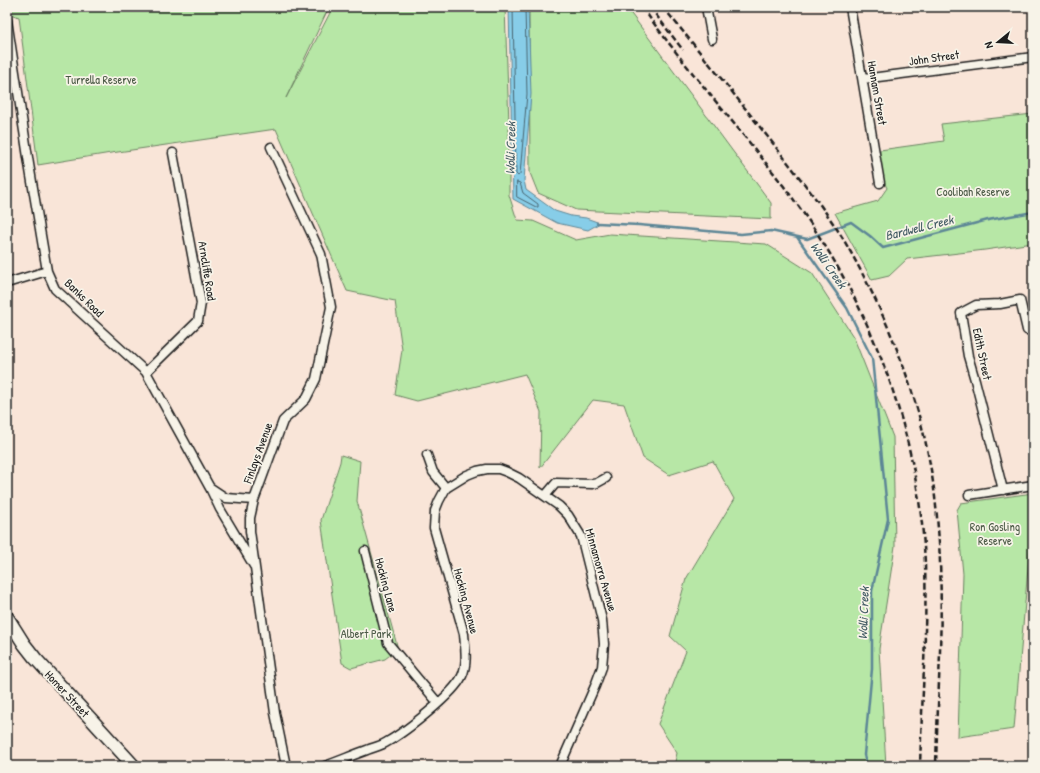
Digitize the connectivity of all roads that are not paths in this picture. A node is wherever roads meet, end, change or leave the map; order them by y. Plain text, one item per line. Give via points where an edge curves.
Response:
1 (706, 7) edge
2 (850, 7) edge
3 (7, 20) edge
4 (712, 39) dead end
5 (1033, 57) edge
6 (863, 79) junction
7 (271, 147) dead end
8 (173, 153) dead end
9 (880, 183) dead end
10 (47, 271) junction
11 (7, 283) edge
12 (1027, 330) dead end
13 (146, 372) junction
14 (427, 456) dead end
15 (606, 478) dead end
16 (1033, 485) edge
17 (210, 488) junction
18 (446, 488) junction
19 (1002, 490) junction
20 (969, 495) dead end
21 (545, 496) junction
22 (254, 500) junction
23 (364, 551) dead end
24 (256, 570) junction
25 (7, 617) edge
26 (438, 703) junction
27 (134, 766) edge
28 (286, 766) edge
29 (325, 766) edge
30 (560, 766) edge

1 - 4 street
2 - 6 street, Hannam Street
3 - 10 street, Banks Road
5 - 6 street, John Street
6 - 9 street, Hannam Street
7 - 22 street, Finlays Avenue via 321,254 331,307 316,379 306,399 283,421
8 - 13 street, Arncliffe Road via 201,303 198,321
10 - 11 street
10 - 13 street, Banks Road via 55,289
12 - 19 street, Edith Street via 1020,300 976,306 961,313 968,356
13 - 17 street, Banks Road
14 - 18 street via 433,472
15 - 21 street via 593,484 556,483
16 - 19 street
17 - 22 street via 226,498
17 - 24 street, Banks Road
18 - 21 street, Minnamorra Avenue via 477,471 499,469 519,478
18 - 26 street, Hocking Avenue via 435,511 434,528 464,634 466,667 462,677
19 - 20 street
21 - 30 street, Minnamorra Avenue via 568,516 581,536 604,632 602,667
22 - 24 street, Finlays Avenue via 250,524
23 - 26 street, Hocking Lane via 388,642
24 - 28 street, Finlays Avenue via 275,714
25 - 27 main road, Homer Street via 35,658
26 - 29 street, Hocking Avenue via 387,743

